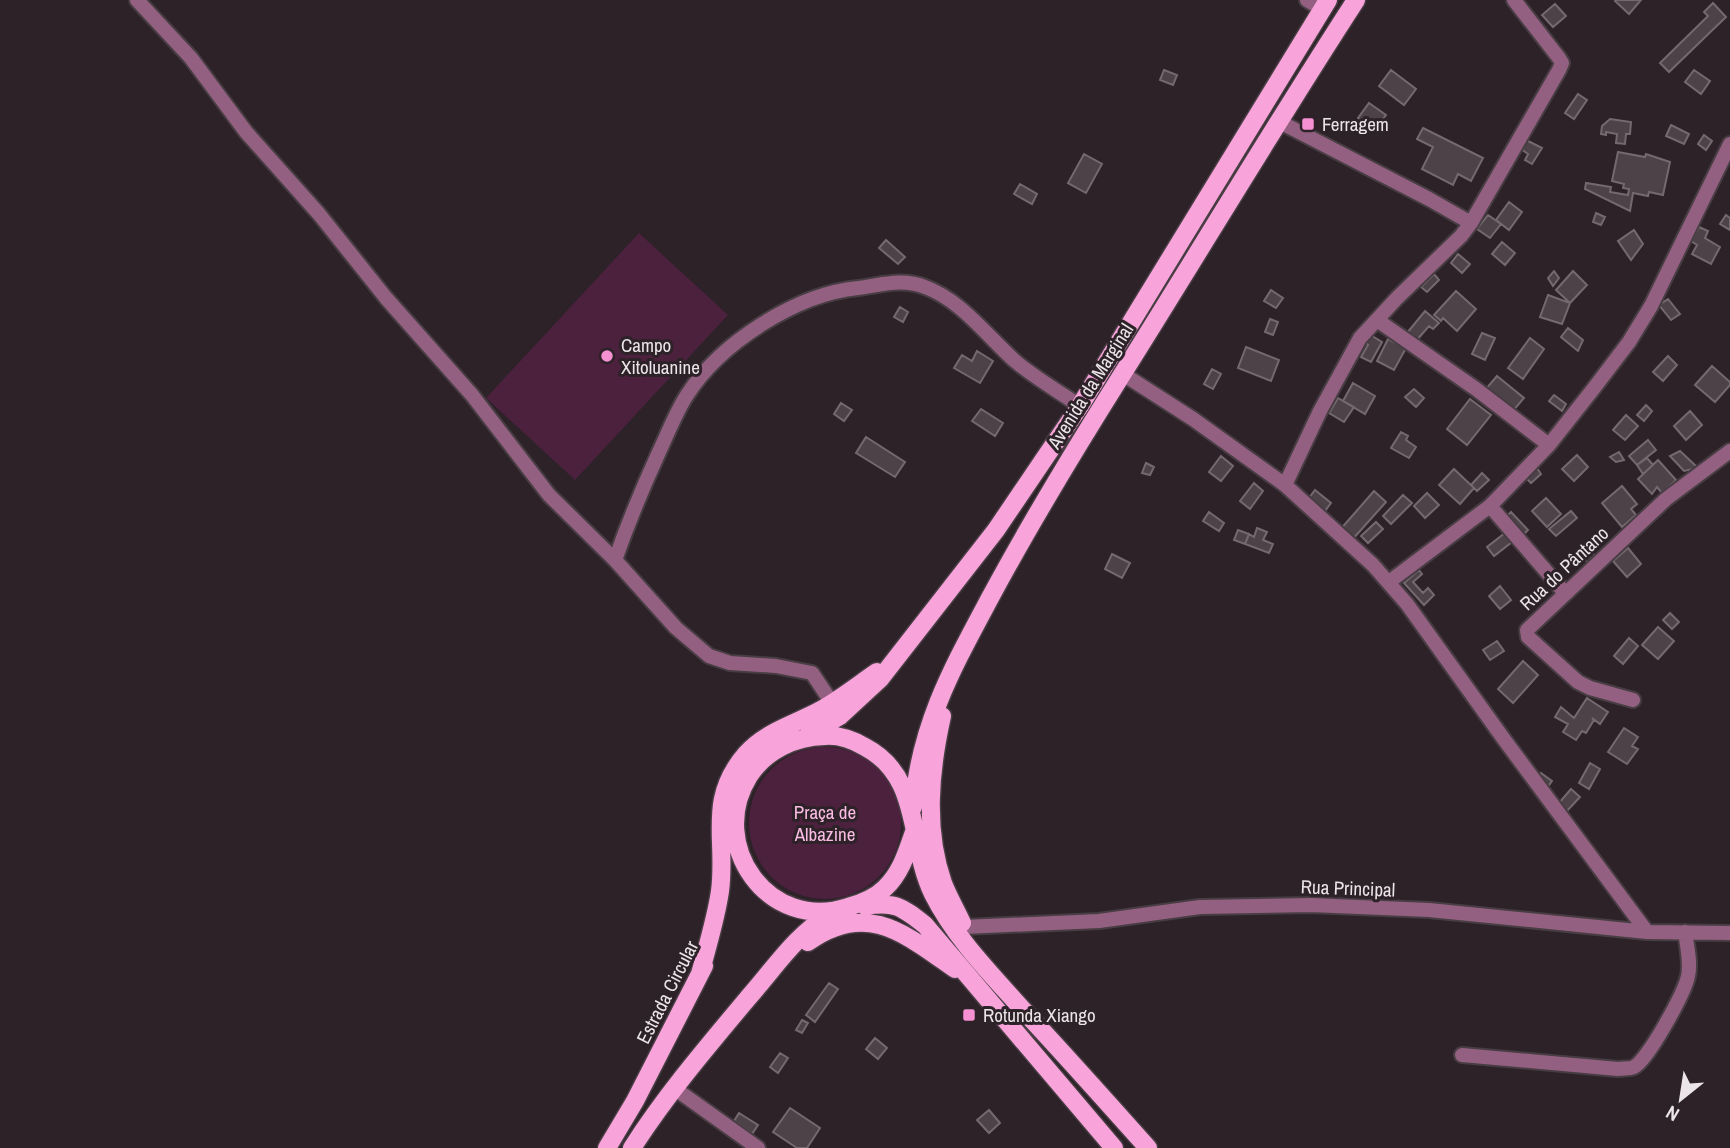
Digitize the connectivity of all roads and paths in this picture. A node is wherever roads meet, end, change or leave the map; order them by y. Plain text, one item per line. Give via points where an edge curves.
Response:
1 (137, 0) edge
2 (1356, 0) edge
3 (1514, 0) edge
4 (1319, 3) edge
5 (1278, 121) junction
6 (1730, 144) edge
7 (1471, 223) junction
8 (1377, 320) junction
9 (1122, 374) junction
10 (1080, 406) junction
11 (1549, 445) junction
12 (1730, 451) edge
13 (1285, 485) junction
14 (1490, 506) junction
15 (615, 560) junction
16 (1389, 582) junction
17 (1565, 593) junction
18 (896, 658) junction
19 (953, 668) junction
20 (1633, 700) dead end
21 (832, 703) junction
22 (803, 737) junction
23 (913, 825) junction
24 (736, 844) junction
25 (837, 911) junction
26 (964, 927) junction
27 (1647, 932) junction
28 (1685, 932) junction
29 (1730, 933) edge
30 (770, 973) junction
31 (700, 974) junction
32 (969, 979) junction
33 (1005, 989) junction
34 (1462, 1055) dead end
35 (674, 1088) junction
36 (607, 1148) edge
37 (632, 1148) edge
38 (758, 1148) edge
39 (1114, 1148) edge
40 (1148, 1148) edge

1 - 15 street via 191,58 246,132 472,395 549,495
2 - 5 main road, Avenida da Marginal
3 - 7 street via 1562,63
4 - 10 main road, Avenida da Marginal
5 - 7 street
5 - 9 main road, Avenida da Marginal
6 - 11 street via 1641,324
7 - 8 street
8 - 11 street
8 - 13 street via 1344,363
9 - 13 street
9 - 19 main road, Avenida da Marginal via 1077,443
10 - 15 street via 1018,364 966,314 927,287 894,282 814,296 738,342 688,393 635,505
10 - 18 main road, Avenida da Marginal via 996,530
11 - 14 street
12 - 17 street, Rua do Pântano via 1666,499
13 - 16 street
14 - 16 street
14 - 17 street
15 - 21 street via 676,628 709,656 730,663 807,671
16 - 27 street
17 - 20 street, Rua do Pântano via 1530,626 1528,637 1578,682
18 - 21 main road
18 - 22 main road, Avenida da Marginal via 860,700
19 - 23 main road, Avenida da Marginal via 923,743
19 - 26 main road via 938,733 931,820 943,883
21 - 31 main road via 760,741 730,778 719,816 721,890
22 - 23 main road via 829,735 876,753 907,793
22 - 24 main road via 777,748 756,765 737,803
23 - 25 main road via 901,868 886,888 867,901
23 - 33 main road via 921,864 934,895 965,943
24 - 25 main road via 761,888 782,903 805,911
24 - 31 main road, Estrada Circular via 727,910
25 - 30 main road via 797,937
25 - 32 main road via 887,902 908,911
26 - 27 street, Rua Principal via 1099,920 1200,907 1311,905 1429,910
26 - 33 main road
27 - 28 street, Rua Principal
28 - 29 street, Rua Principal
28 - 34 street via 1686,982 1666,1024 1633,1067
30 - 32 main road via 822,932 866,922 909,937
30 - 35 main road
31 - 36 main road, Estrada Circular
32 - 39 main road
33 - 40 main road
35 - 37 main road
35 - 38 street

